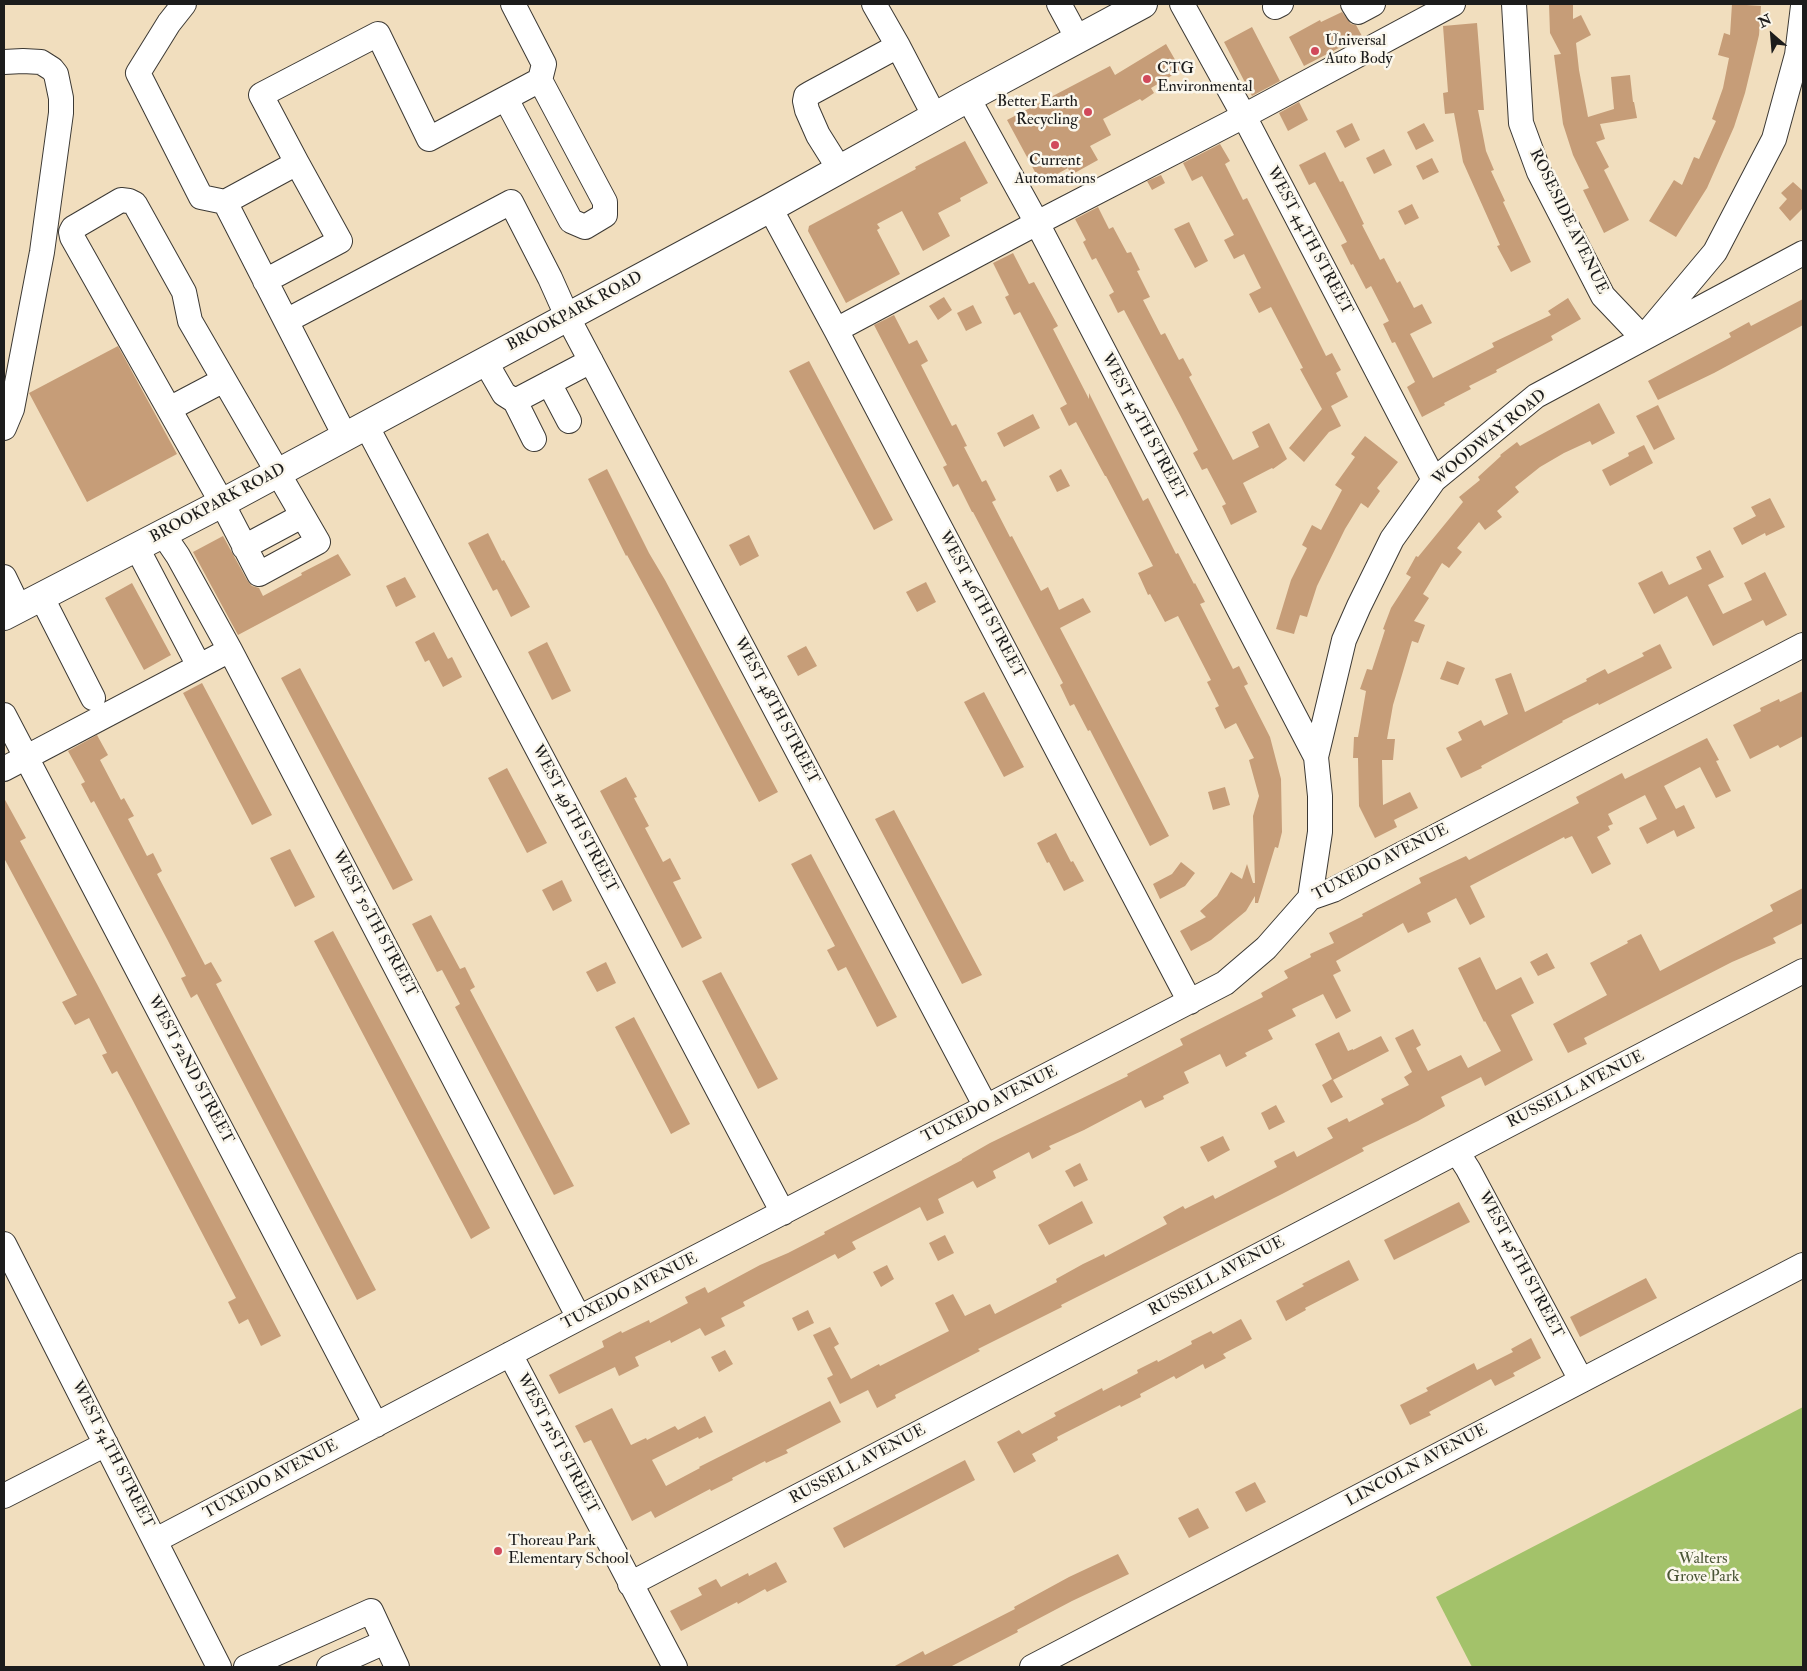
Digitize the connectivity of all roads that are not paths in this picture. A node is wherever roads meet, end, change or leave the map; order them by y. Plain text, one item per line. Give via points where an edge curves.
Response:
1 (184, 4) edge
2 (513, 4) edge
3 (874, 4) edge
4 (1059, 4) edge
5 (1143, 4) edge
6 (1182, 4) edge
7 (1352, 4) edge
8 (1373, 4) edge
9 (1454, 4) edge
10 (1514, 4) edge
11 (1803, 6) edge
12 (1078, 39) junction
13 (898, 46) junction
14 (4, 62) edge
15 (540, 80) junction
16 (506, 98) junction
17 (968, 98) junction
18 (1244, 116) junction
19 (935, 117) junction
20 (298, 163) junction
21 (840, 170) junction
22 (225, 202) junction
23 (770, 208) junction
24 (1037, 223) junction
25 (1803, 253) edge
26 (265, 281) junction
27 (567, 316) junction
28 (286, 320) junction
29 (836, 330) junction
30 (1643, 338) junction
31 (484, 361) junction
32 (591, 361) junction
33 (224, 380) junction
34 (549, 383) junction
35 (515, 402) junction
36 (169, 409) junction
37 (569, 421) dead end
38 (4, 428) edge
39 (355, 430) junction
40 (534, 439) dead end
41 (278, 472) junction
42 (1434, 480) junction
43 (222, 503) junction
44 (163, 534) junction
45 (136, 548) junction
46 (4, 577) edge
47 (21, 607) edge
48 (1803, 645) edge
49 (230, 650) junction
50 (199, 666) junction
51 (93, 698) dead end
52 (4, 715) edge
53 (26, 757) junction
54 (1316, 757) junction
55 (4, 769) edge
56 (1310, 898) junction
57 (1803, 971) edge
58 (1190, 1002) junction
59 (986, 1107) junction
60 (1457, 1152) junction
61 (783, 1213) junction
62 (4, 1244) edge
63 (1803, 1265) edge
64 (579, 1318) junction
65 (510, 1354) junction
66 (1581, 1380) junction
67 (376, 1425) junction
68 (106, 1444) junction
69 (4, 1496) edge
70 (156, 1540) junction
71 (630, 1584) junction
72 (385, 1642) junction
73 (220, 1667) edge
74 (246, 1667) edge
75 (329, 1667) edge
76 (397, 1667) edge
77 (674, 1667) edge
78 (1032, 1667) edge

1 - 22 street via 138,73 200,198
2 - 15 street via 544,64
3 - 13 street
4 - 12 street
5 - 12 main road, BROOKPARK ROAD
6 - 18 street, WEST 44TH STREET
7 - 8 street via 1358,12
9 - 18 street
10 - 30 street, ROSESIDE AVENUE via 1521,123 1539,172 1603,296
11 - 30 street via 1798,55 1774,139 1714,252
12 - 17 main road, BROOKPARK ROAD
13 - 19 street
13 - 21 street via 806,96 806,110
14 - 38 street via 41,62 52,69 61,98 61,113 42,252 12,409
15 - 16 street
15 - 16 street via 605,202 605,215 585,227 571,221
16 - 20 street via 429,139 378,34 261,95
17 - 19 main road, BROOKPARK ROAD
17 - 24 street, WEST 45TH STREET
18 - 24 street
18 - 42 street, WEST 44TH STREET
19 - 21 main road, BROOKPARK ROAD
20 - 22 street
20 - 26 street via 340,241
21 - 23 main road, BROOKPARK ROAD
22 - 26 street, WEST 49TH STREET
23 - 27 main road, BROOKPARK ROAD
23 - 29 street, WEST 46TH STREET
24 - 29 street
24 - 54 street, WEST 45TH STREET
25 - 30 street, WOODWAY ROAD
26 - 28 street, WEST 49TH STREET
27 - 28 street, WEST 48TH STREET via 511,202
27 - 31 main road, BROOKPARK ROAD
27 - 32 street, WEST 48TH STREET
28 - 39 street, WEST 49TH STREET
29 - 58 street, WEST 46TH STREET
30 - 42 street, WOODWAY ROAD via 1536,396
31 - 35 street via 504,394
31 - 39 main road, BROOKPARK ROAD
32 - 34 street
32 - 59 street, WEST 48TH STREET
33 - 36 street
33 - 36 street via 190,321 184,292 135,204 121,200 73,228 72,237
33 - 41 street
34 - 35 street
34 - 37 street
35 - 40 street
36 - 43 street
39 - 41 main road, BROOKPARK ROAD
39 - 61 street, WEST 49TH STREET
41 - 43 main road, BROOKPARK ROAD
41 - 43 street via 318,542 301,552 259,574
42 - 54 street, WOODWAY ROAD via 1392,539 1344,640
43 - 44 main road, BROOKPARK ROAD
44 - 45 main road, BROOKPARK ROAD
44 - 49 street, WEST 50TH STREET
45 - 47 main road, BROOKPARK ROAD
45 - 50 street
46 - 47 street
47 - 51 street
48 - 56 street, TUXEDO AVENUE via 1333,890
49 - 50 street
49 - 64 street, WEST 50TH STREET
50 - 53 street
52 - 53 street, WEST 52ND STREET
53 - 55 street
53 - 67 street, WEST 52ND STREET
54 - 56 street, WOODWAY ROAD via 1320,832
56 - 58 street, TUXEDO AVENUE via 1266,948 1225,983
57 - 60 street, RUSSELL AVENUE
58 - 59 street, TUXEDO AVENUE
59 - 61 street, TUXEDO AVENUE
60 - 66 street, WEST 45TH STREET
60 - 71 street, RUSSELL AVENUE
61 - 64 street, TUXEDO AVENUE
62 - 68 street, WEST 54TH STREET
63 - 66 street, LINCOLN AVENUE
64 - 65 street, TUXEDO AVENUE
65 - 67 street, TUXEDO AVENUE
65 - 71 street, WEST 51ST STREET
66 - 78 street, LINCOLN AVENUE
67 - 70 street, TUXEDO AVENUE
68 - 69 street
68 - 70 street, WEST 54TH STREET
70 - 73 street, WEST 54TH STREET
71 - 77 street, WEST 51ST STREET
72 - 74 street via 371,1611
72 - 75 street
72 - 76 street

